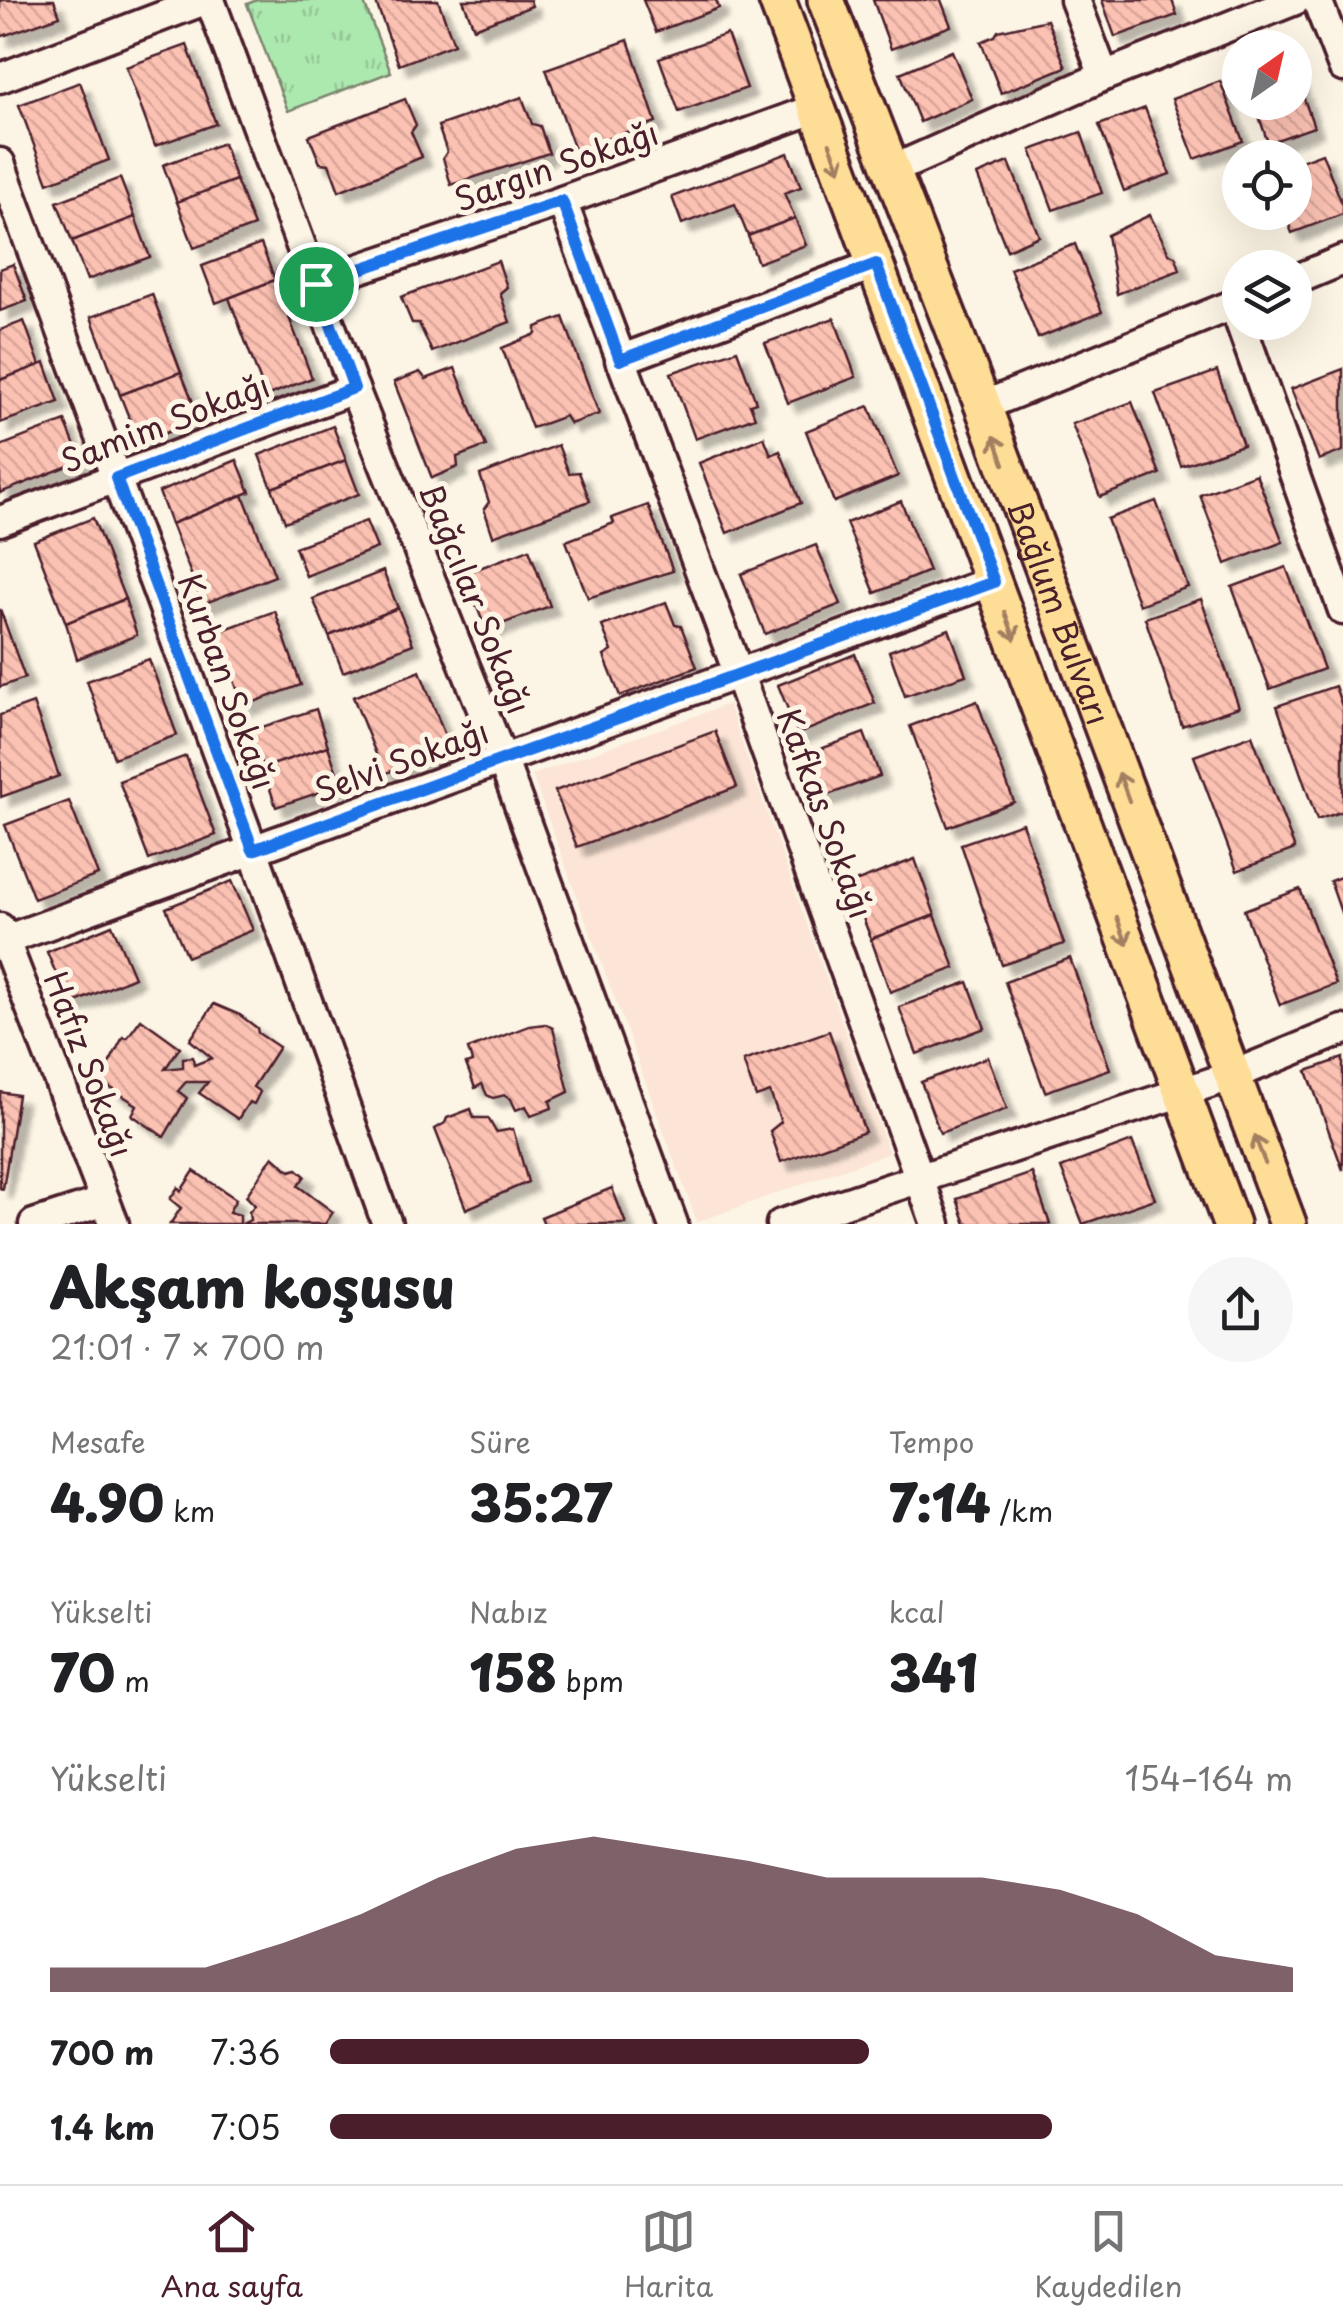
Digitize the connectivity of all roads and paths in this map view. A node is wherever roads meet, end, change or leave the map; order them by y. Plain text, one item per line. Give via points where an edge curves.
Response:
1 (208, 0) edge
2 (777, 0) edge
3 (826, 0) edge
4 (1075, 0) edge
5 (1295, 0) edge
6 (1317, 0) edge
7 (1343, 67) edge
8 (1104, 76) junction
9 (0, 78) edge
10 (817, 108) junction
11 (0, 163) edge
12 (892, 170) junction
13 (562, 201) junction
14 (1343, 260) edge
15 (876, 264) junction
16 (1312, 273) edge
17 (316, 284) junction
18 (1222, 310) edge
19 (1249, 340) edge
20 (620, 360) junction
21 (354, 388) junction
22 (983, 406) junction
23 (116, 478) junction
24 (0, 521) edge
25 (994, 582) junction
26 (1343, 610) edge
27 (739, 674) junction
28 (503, 761) junction
29 (253, 850) junction
30 (1, 937) edge
31 (1343, 1030) edge
32 (1231, 1076) junction
33 (1181, 1092) junction
34 (919, 1178) junction
35 (110, 1212) edge
36 (34, 1224) edge
37 (387, 1224) edge
38 (673, 1224) edge
39 (781, 1224) edge
40 (936, 1224) edge
41 (1231, 1224) edge
42 (1288, 1224) edge

1 - 9 street
1 - 17 street, Bağcılar Sokağı
2 - 10 main road, Bağlum Bulvarı
3 - 12 main road, Bağlum Bulvarı
4 - 8 street
5 - 8 street
6 - 7 street
8 - 12 street
10 - 13 street, Sargın Sokağı
10 -> 15 main road, Bağlum Bulvarı
11 - 23 street, Kurban Sokağı
12 - 22 main road, Bağlum Bulvarı
13 - 17 street, Sargın Sokağı
13 - 20 street, Kafkas Sokağı
14 - 16 street
15 - 20 street
15 - 25 main road, Bağlum Bulvarı
17 - 21 street, Bağcılar Sokağı
18 - 22 street
19 - 26 street
20 - 27 street, Kafkas Sokağı
21 - 23 street, Samim Sokağı
21 - 28 street, Bağcılar Sokağı
32 -> 22 main road, Bağlum Bulvarı
23 - 24 street, Samim Sokağı
23 - 29 street, Kurban Sokağı
25 - 27 street, Selvi Sokağı
25 -> 33 main road, Bağlum Bulvarı
27 - 28 street, Selvi Sokağı
27 - 34 street, Kafkas Sokağı
28 - 29 street, Selvi Sokağı
28 - 38 street, Bağcılar Sokağı
29 - 30 street, Selvi Sokağı
29 - 37 street, Kurban Sokağı
30 - 35 street, Hafız Sokağı
31 - 32 street
32 - 33 street
42 -> 32 main road, Bağlum Bulvarı
33 - 34 street
33 - 41 main road, Bağlum Bulvarı
34 - 39 street
34 - 40 street, Kafkas Sokağı
35 - 36 street

